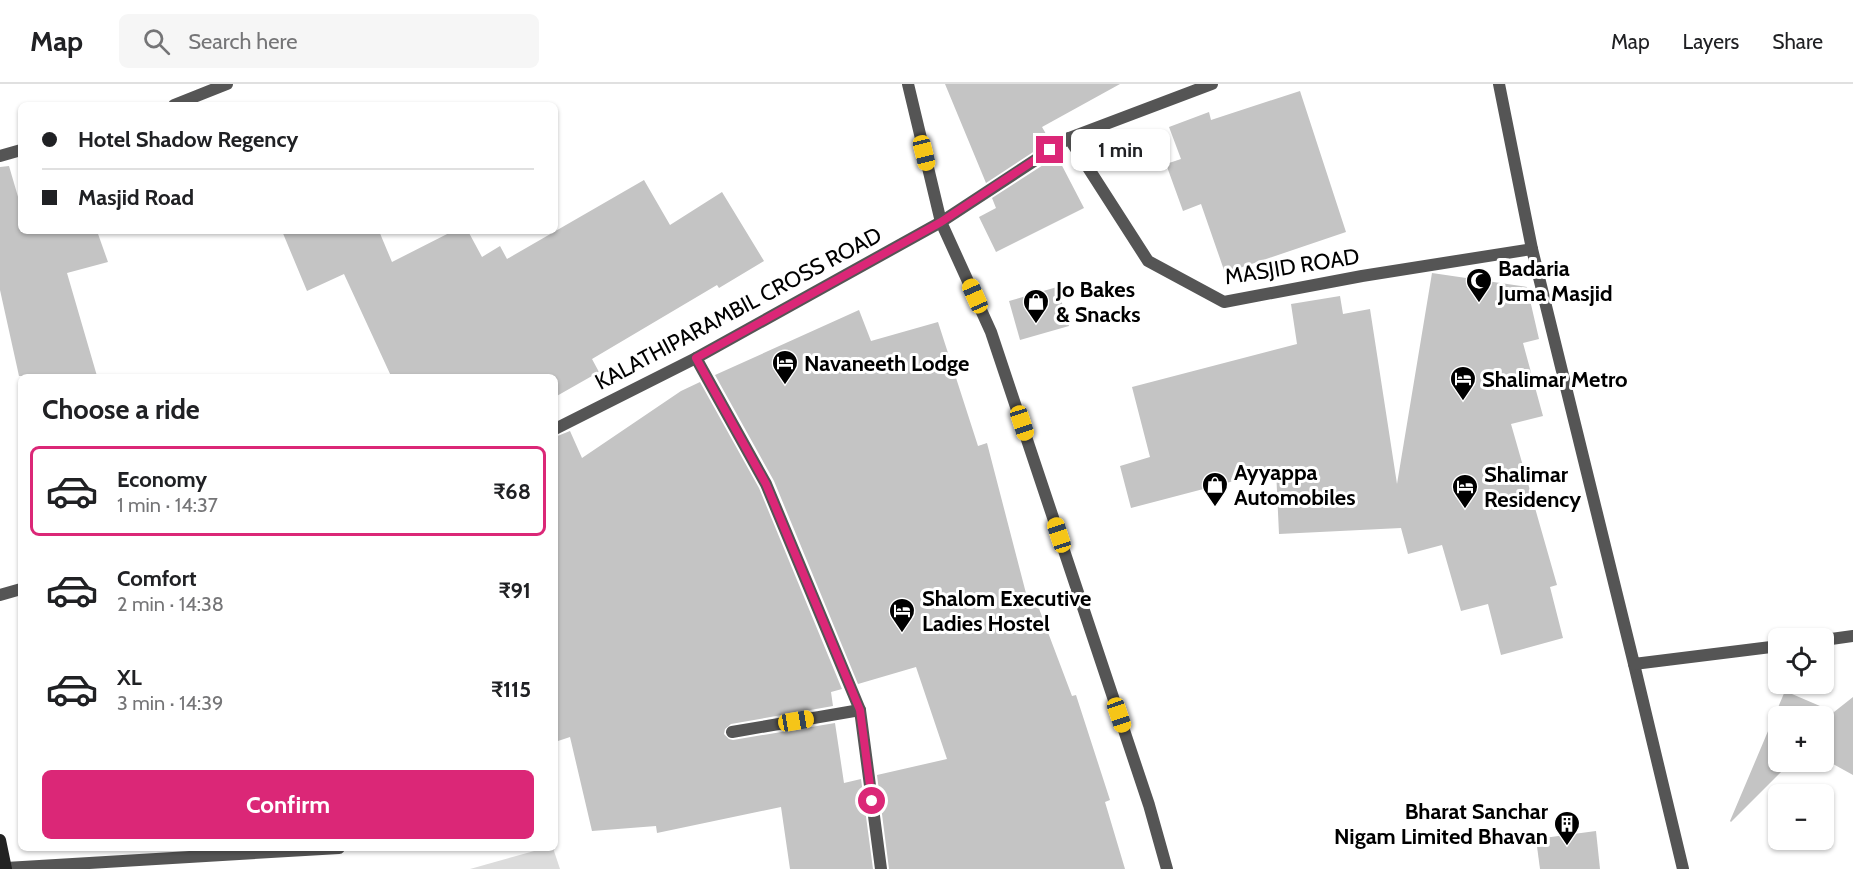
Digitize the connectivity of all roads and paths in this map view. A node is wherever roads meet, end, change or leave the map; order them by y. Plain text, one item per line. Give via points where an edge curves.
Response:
1 (227, 84) edge
2 (908, 84) edge
3 (1212, 84) edge
4 (1499, 84) edge
5 (182, 102) edge
6 (1069, 138) junction
7 (18, 151) edge
8 (0, 156) edge
9 (941, 222) junction
10 (1532, 249) junction
11 (696, 358) junction
12 (558, 427) edge
13 (18, 590) edge
14 (0, 595) edge
15 (1853, 636) edge
16 (1834, 639) edge
17 (1768, 647) edge
18 (1634, 664) junction
19 (860, 710) junction
20 (732, 732) dead end
21 (0, 840) edge
22 (291, 851) edge
23 (6, 869) edge
24 (881, 869) edge
25 (1167, 869) edge
26 (1683, 869) edge

1 - 5 street
2 - 9 street
3 - 6 street
4 - 10 street
6 - 9 street
6 - 10 street, MASJID ROAD via 1148,261 1224,302
7 - 8 street
9 - 11 street, KALATHIPARAMBIL CROSS ROAD
9 - 25 street via 992,332
10 - 18 street
11 - 12 street, KALATHIPARAMBIL CROSS ROAD
11 - 19 street via 766,484
13 - 14 street
15 - 16 street
17 - 18 street
18 - 26 street
19 - 20 street
19 - 24 street
21 - 23 main road
22 - 23 street

